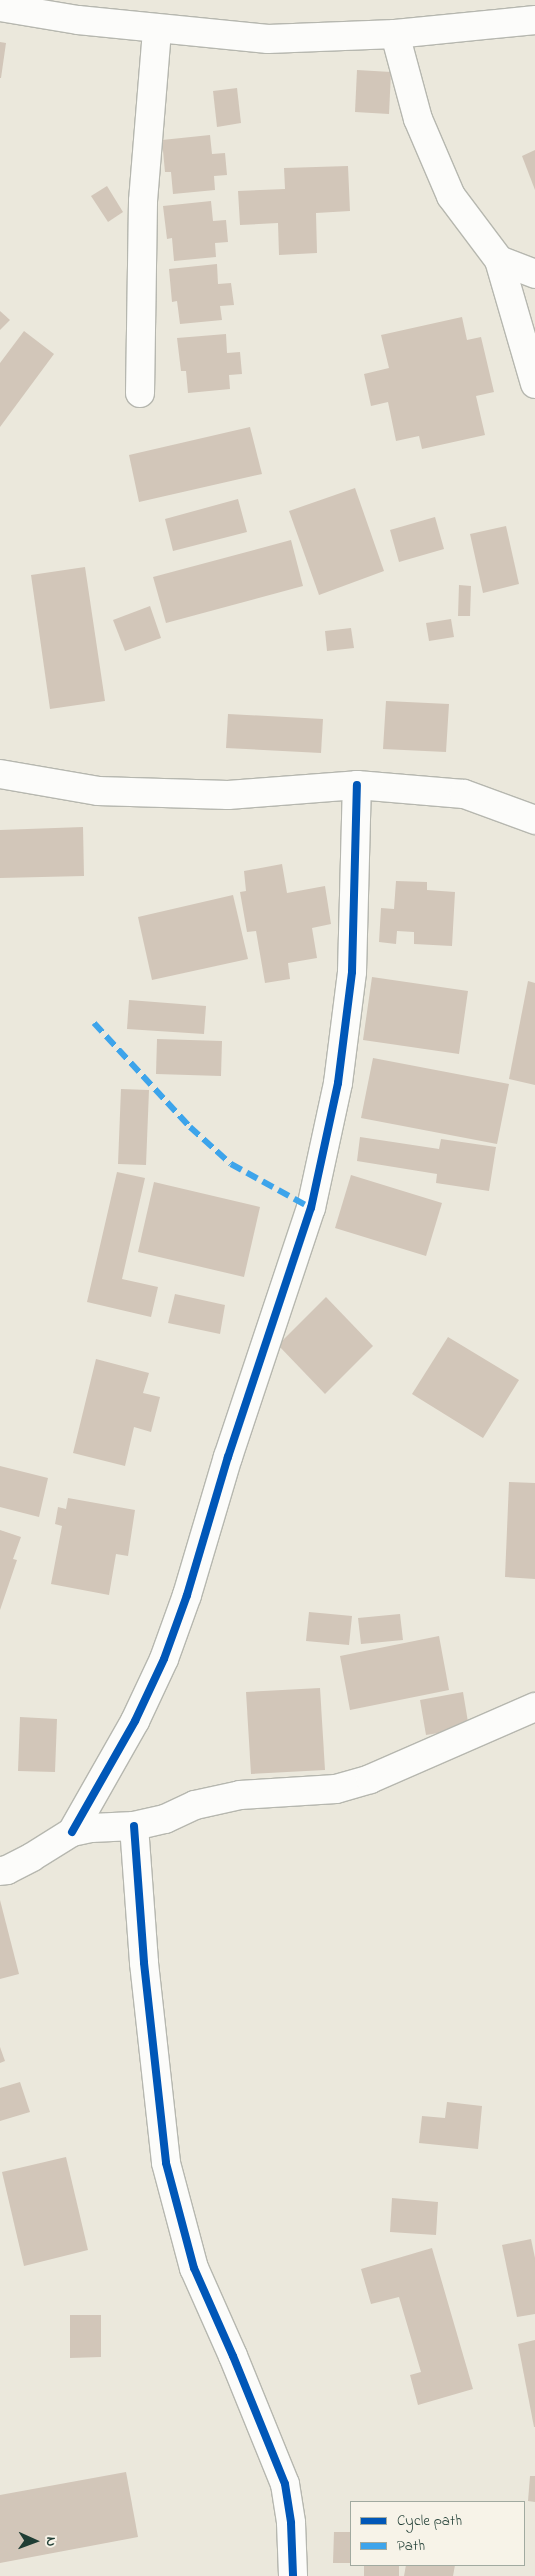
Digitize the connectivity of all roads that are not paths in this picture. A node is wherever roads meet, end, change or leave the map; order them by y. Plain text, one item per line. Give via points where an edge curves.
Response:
1 (0, 7) edge
2 (535, 20) edge
3 (157, 29) junction
4 (395, 34) junction
5 (499, 260) junction
6 (535, 274) edge
7 (535, 384) edge
8 (140, 393) dead end
9 (0, 774) edge
10 (356, 785) junction
11 (535, 820) edge
12 (535, 1708) edge
13 (134, 1826) junction
14 (72, 1832) junction
15 (0, 1871) edge
16 (293, 2576) edge

1 - 3 street
2 - 4 street
3 - 4 street via 268,39
3 - 8 street via 143,201
4 - 5 street via 418,119 451,196
5 - 6 street
5 - 7 street
9 - 10 street via 98,791 228,795
10 - 11 street via 464,794
10 - 14 street via 352,972 338,1084 311,1208 164,1659 135,1721
12 - 13 street via 370,1780 336,1789 240,1795 195,1805 165,1819
13 - 14 street
13 - 16 street via 144,1963 166,2163 194,2268 285,2484 291,2523
14 - 15 street via 24,1861

